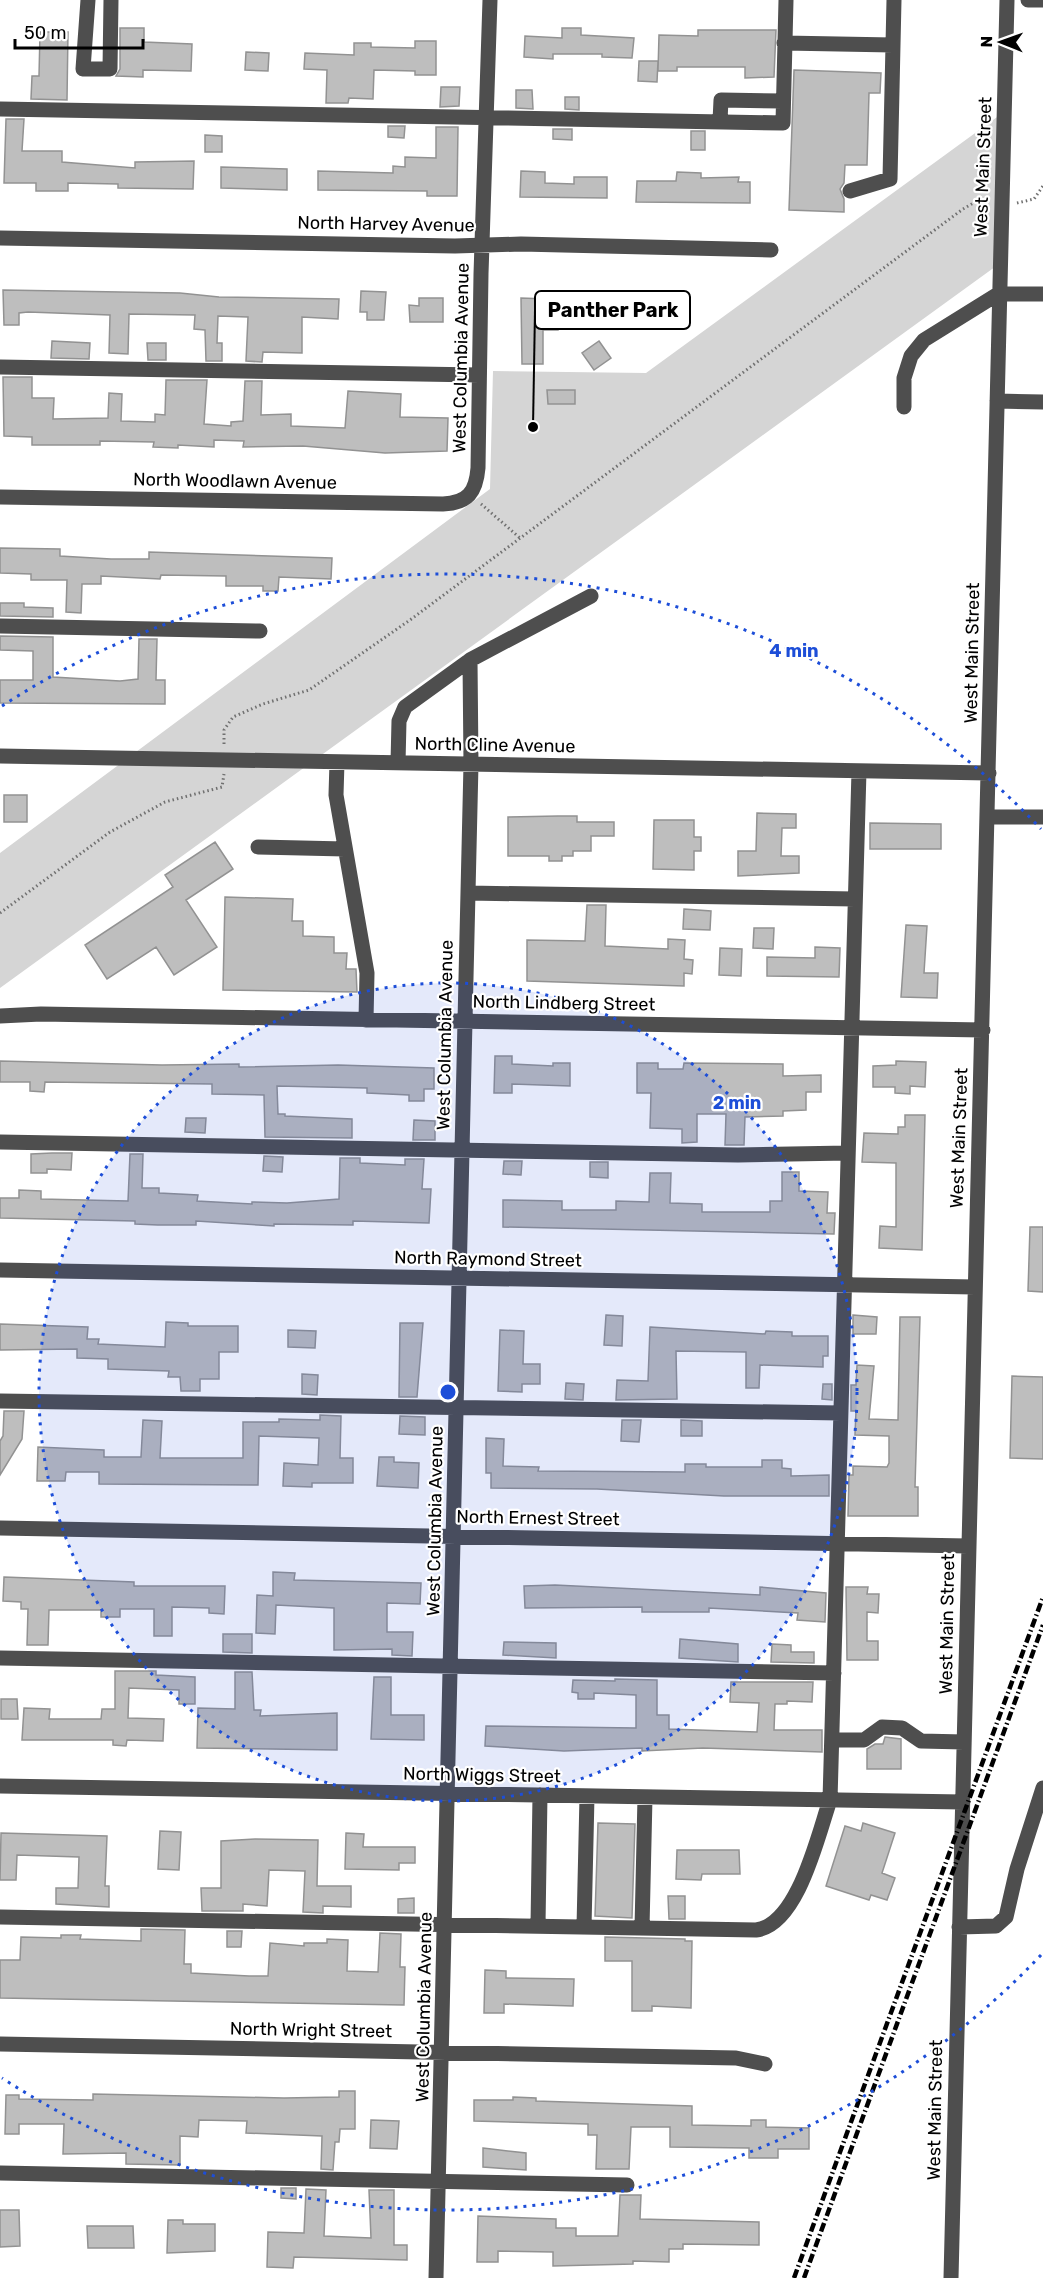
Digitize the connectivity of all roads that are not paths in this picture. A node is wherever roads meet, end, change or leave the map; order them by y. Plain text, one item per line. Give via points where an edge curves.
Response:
1 (88, 0) edge
2 (111, 0) edge
3 (490, 0) edge
4 (786, 0) edge
5 (894, 0) edge
6 (1007, 0) edge
7 (1028, 0) edge
8 (1043, 0) edge
9 (784, 44) junction
10 (893, 45) junction
11 (783, 101) junction
12 (0, 109) edge
13 (487, 117) junction
14 (720, 121) junction
15 (850, 190) dead end
16 (0, 238) edge
17 (482, 245) junction
18 (771, 250) dead end
19 (998, 294) junction
20 (1043, 294) edge
21 (0, 367) edge
22 (480, 375) junction
23 (997, 401) junction
24 (1043, 402) edge
25 (904, 407) dead end
26 (0, 497) edge
27 (469, 497) joint
28 (591, 596) dead end
29 (0, 626) edge
30 (260, 631) dead end
31 (470, 660) junction
32 (0, 756) edge
33 (337, 762) junction
34 (398, 763) junction
35 (471, 764) junction
36 (859, 771) junction
37 (988, 773) junction
38 (988, 817) junction
39 (1043, 817) edge
40 (258, 847) dead end
41 (345, 849) junction
42 (468, 893) junction
43 (855, 899) junction
44 (0, 1016) edge
45 (366, 1020) junction
46 (465, 1021) junction
47 (851, 1028) junction
48 (983, 1030) junction
49 (0, 1142) edge
50 (462, 1150) junction
51 (848, 1153) junction
52 (0, 1270) edge
53 (459, 1279) junction
54 (844, 1285) junction
55 (975, 1287) junction
56 (0, 1401) edge
57 (457, 1407) junction
58 (841, 1413) junction
59 (0, 1528) edge
60 (454, 1536) junction
61 (838, 1543) junction
62 (968, 1546) junction
63 (0, 1658) edge
64 (451, 1666) junction
65 (834, 1673) junction
66 (832, 1740) junction
67 (964, 1742) junction
68 (0, 1786) edge
69 (1043, 1788) edge
70 (448, 1794) junction
71 (540, 1795) junction
72 (587, 1796) junction
73 (645, 1797) junction
74 (830, 1800) junction
75 (963, 1802) junction
76 (0, 1917) edge
77 (445, 1924) junction
78 (538, 1926) junction
79 (584, 1926) junction
80 (959, 1927) junction
81 (642, 1928) junction
82 (0, 2044) edge
83 (442, 2052) junction
84 (765, 2064) dead end
85 (0, 2173) edge
86 (439, 2181) junction
87 (627, 2185) dead end
88 (436, 2278) edge
89 (951, 2278) edge

1 - 2 street via 83,69 110,69
3 - 13 street, West Columbia Avenue
4 - 9 street
5 - 10 street
6 - 19 street, West Main Street
7 - 8 street
9 - 10 street
9 - 11 street
10 - 15 street via 890,179
11 - 14 street via 721,100
11 - 14 street via 783,123
12 - 13 street
13 - 14 street
13 - 17 street, West Columbia Avenue
16 - 17 street, North Harvey Avenue
17 - 18 street, North Harvey Avenue
17 - 22 street, West Columbia Avenue
19 - 20 street
19 - 23 street, West Main Street
19 - 25 street via 916,347 904,378
21 - 22 street
22 - 27 street, West Columbia Avenue via 478,468 476,486
23 - 24 street
23 - 37 street, West Main Street
26 - 27 street, North Woodlawn Avenue via 443,504
28 - 31 street
29 - 30 street
31 - 34 street via 405,707 399,721
31 - 35 street, West Columbia Avenue
32 - 33 street, North Cline Avenue
33 - 34 street, North Cline Avenue
33 - 41 street via 336,795
34 - 35 street, North Cline Avenue
35 - 36 street, North Cline Avenue
35 - 42 street, West Columbia Avenue
36 - 37 street, North Cline Avenue
36 - 43 street
37 - 38 street, West Main Street
38 - 39 street
38 - 48 street, West Main Street
40 - 41 street
41 - 45 street via 367,973
42 - 43 street
42 - 46 street, West Columbia Avenue
43 - 47 street
44 - 45 street, North Lindberg Street
45 - 46 street, North Lindberg Street
46 - 47 street, North Lindberg Street
46 - 50 street, West Columbia Avenue
47 - 48 street, North Lindberg Street
47 - 51 street
48 - 55 street, West Main Street
49 - 50 street
50 - 51 street
50 - 53 street, West Columbia Avenue
51 - 54 street
52 - 53 street, North Raymond Street
53 - 54 street, North Raymond Street
53 - 57 street, West Columbia Avenue
54 - 55 street, North Raymond Street
54 - 58 street
55 - 62 street, West Main Street
56 - 57 street
57 - 58 street
57 - 60 street, West Columbia Avenue
58 - 61 street
59 - 60 street, North Ernest Street
60 - 61 street, North Ernest Street
60 - 64 street, West Columbia Avenue
61 - 62 street, North Ernest Street
61 - 65 street
62 - 67 street, West Main Street
63 - 64 street
64 - 65 street
64 - 70 street, West Columbia Avenue
65 - 66 street
66 - 67 street via 864,1740 882,1727 902,1728 921,1741
66 - 74 street
67 - 75 street, West Main Street
68 - 70 street, North Wiggs Street
69 - 80 street via 1006,1917 996,1926
70 - 71 street, North Wiggs Street
70 - 77 street, West Columbia Avenue
71 - 72 street, North Wiggs Street
71 - 78 street
72 - 73 street, North Wiggs Street
72 - 79 street
73 - 74 street, North Wiggs Street
73 - 81 street
74 - 75 street, North Wiggs Street
74 - 81 street via 799,1888 771,1927
75 - 80 street, West Main Street
76 - 77 street
77 - 78 street
77 - 83 street, West Columbia Avenue
78 - 79 street
79 - 81 street
80 - 89 street, West Main Street
82 - 83 street, North Wright Street
83 - 84 street, North Wright Street via 736,2058
83 - 86 street, West Columbia Avenue
85 - 86 street
86 - 87 street
86 - 88 street, West Columbia Avenue

